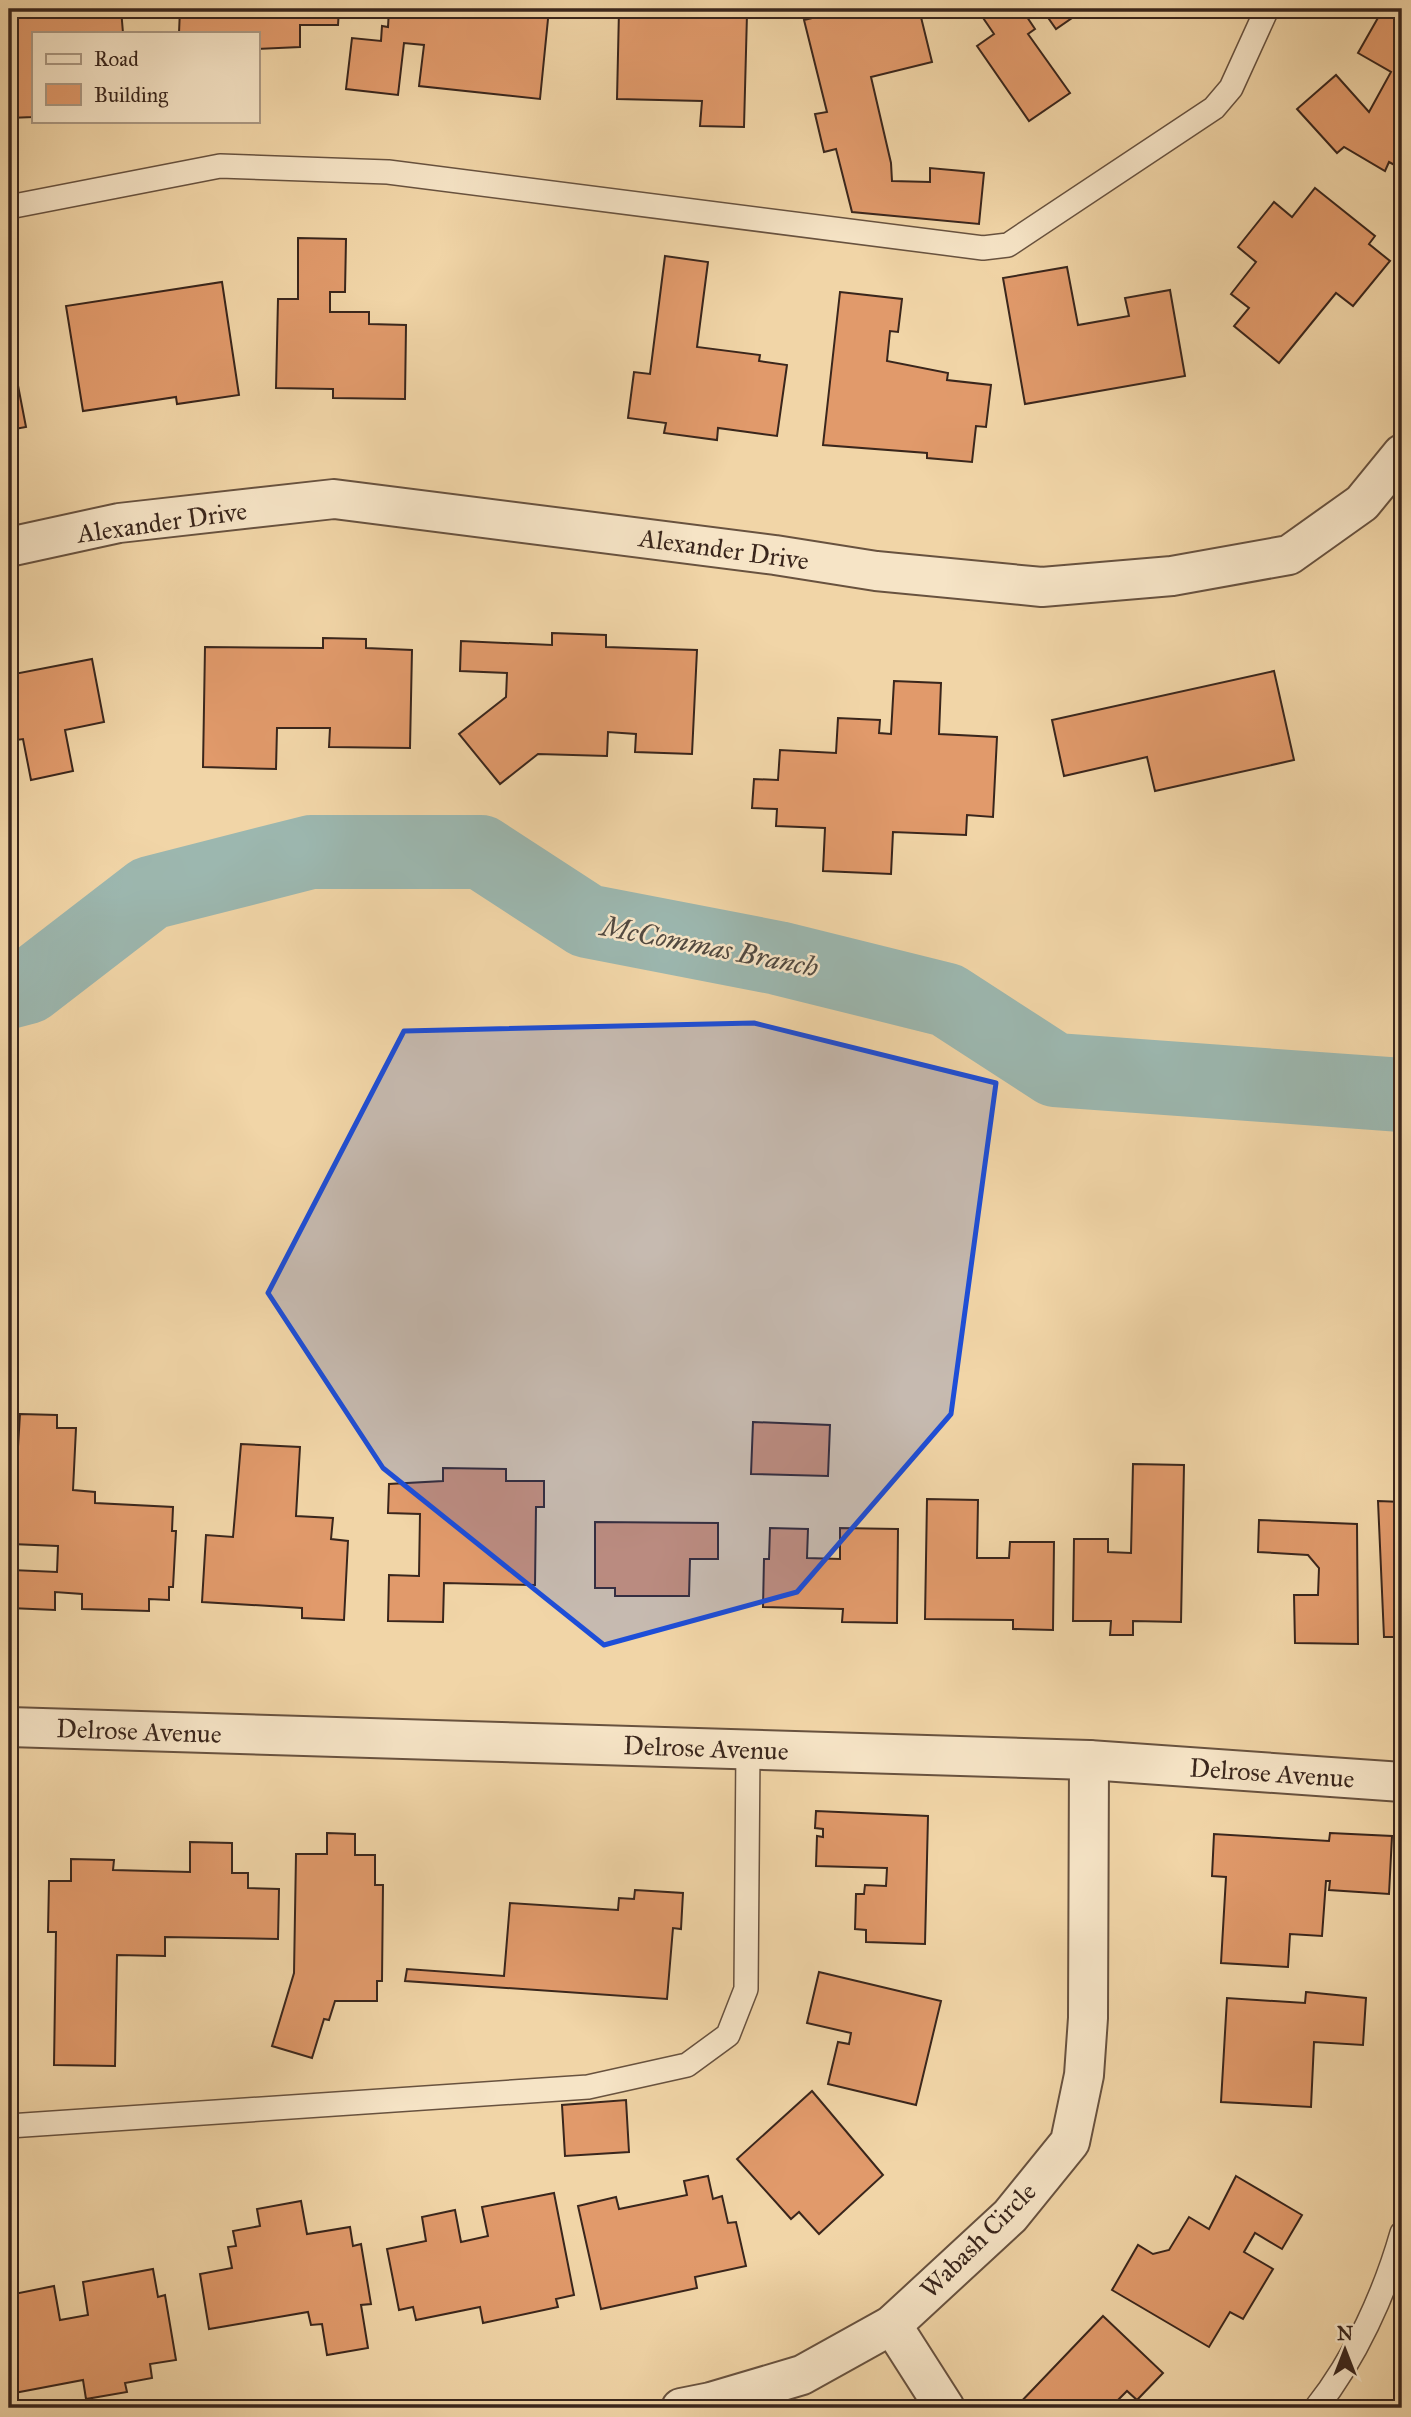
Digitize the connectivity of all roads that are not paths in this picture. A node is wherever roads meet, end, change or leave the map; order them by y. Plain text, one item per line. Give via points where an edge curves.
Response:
1 (1267, 9) edge
2 (9, 206) edge
3 (1402, 454) edge
4 (9, 547) edge
5 (9, 1727) edge
6 (748, 1750) junction
7 (1089, 1760) junction
8 (1402, 1782) edge
9 (9, 2126) edge
10 (1402, 2233) edge
11 (892, 2325) junction
12 (681, 2408) edge
13 (945, 2408) edge
14 (1316, 2408) edge

1 - 2 lane via 1231,88 1214,108 1008,245 983,248 387,172 220,166
3 - 4 street, Alexander Drive via 1362,503 1289,555 1172,576 1042,587 876,571 334,499 119,523
5 - 6 street, Delrose Avenue
6 - 7 street, Delrose Avenue
6 - 9 lane via 746,1989 728,2035 687,2065 588,2087
7 - 8 street, Delrose Avenue
7 - 11 street, Wabash Circle via 1088,2018 1084,2075 1069,2142 1010,2216
10 - 14 lane via 1367,2325
11 - 12 street, Wabash Circle via 802,2375
11 - 13 street

